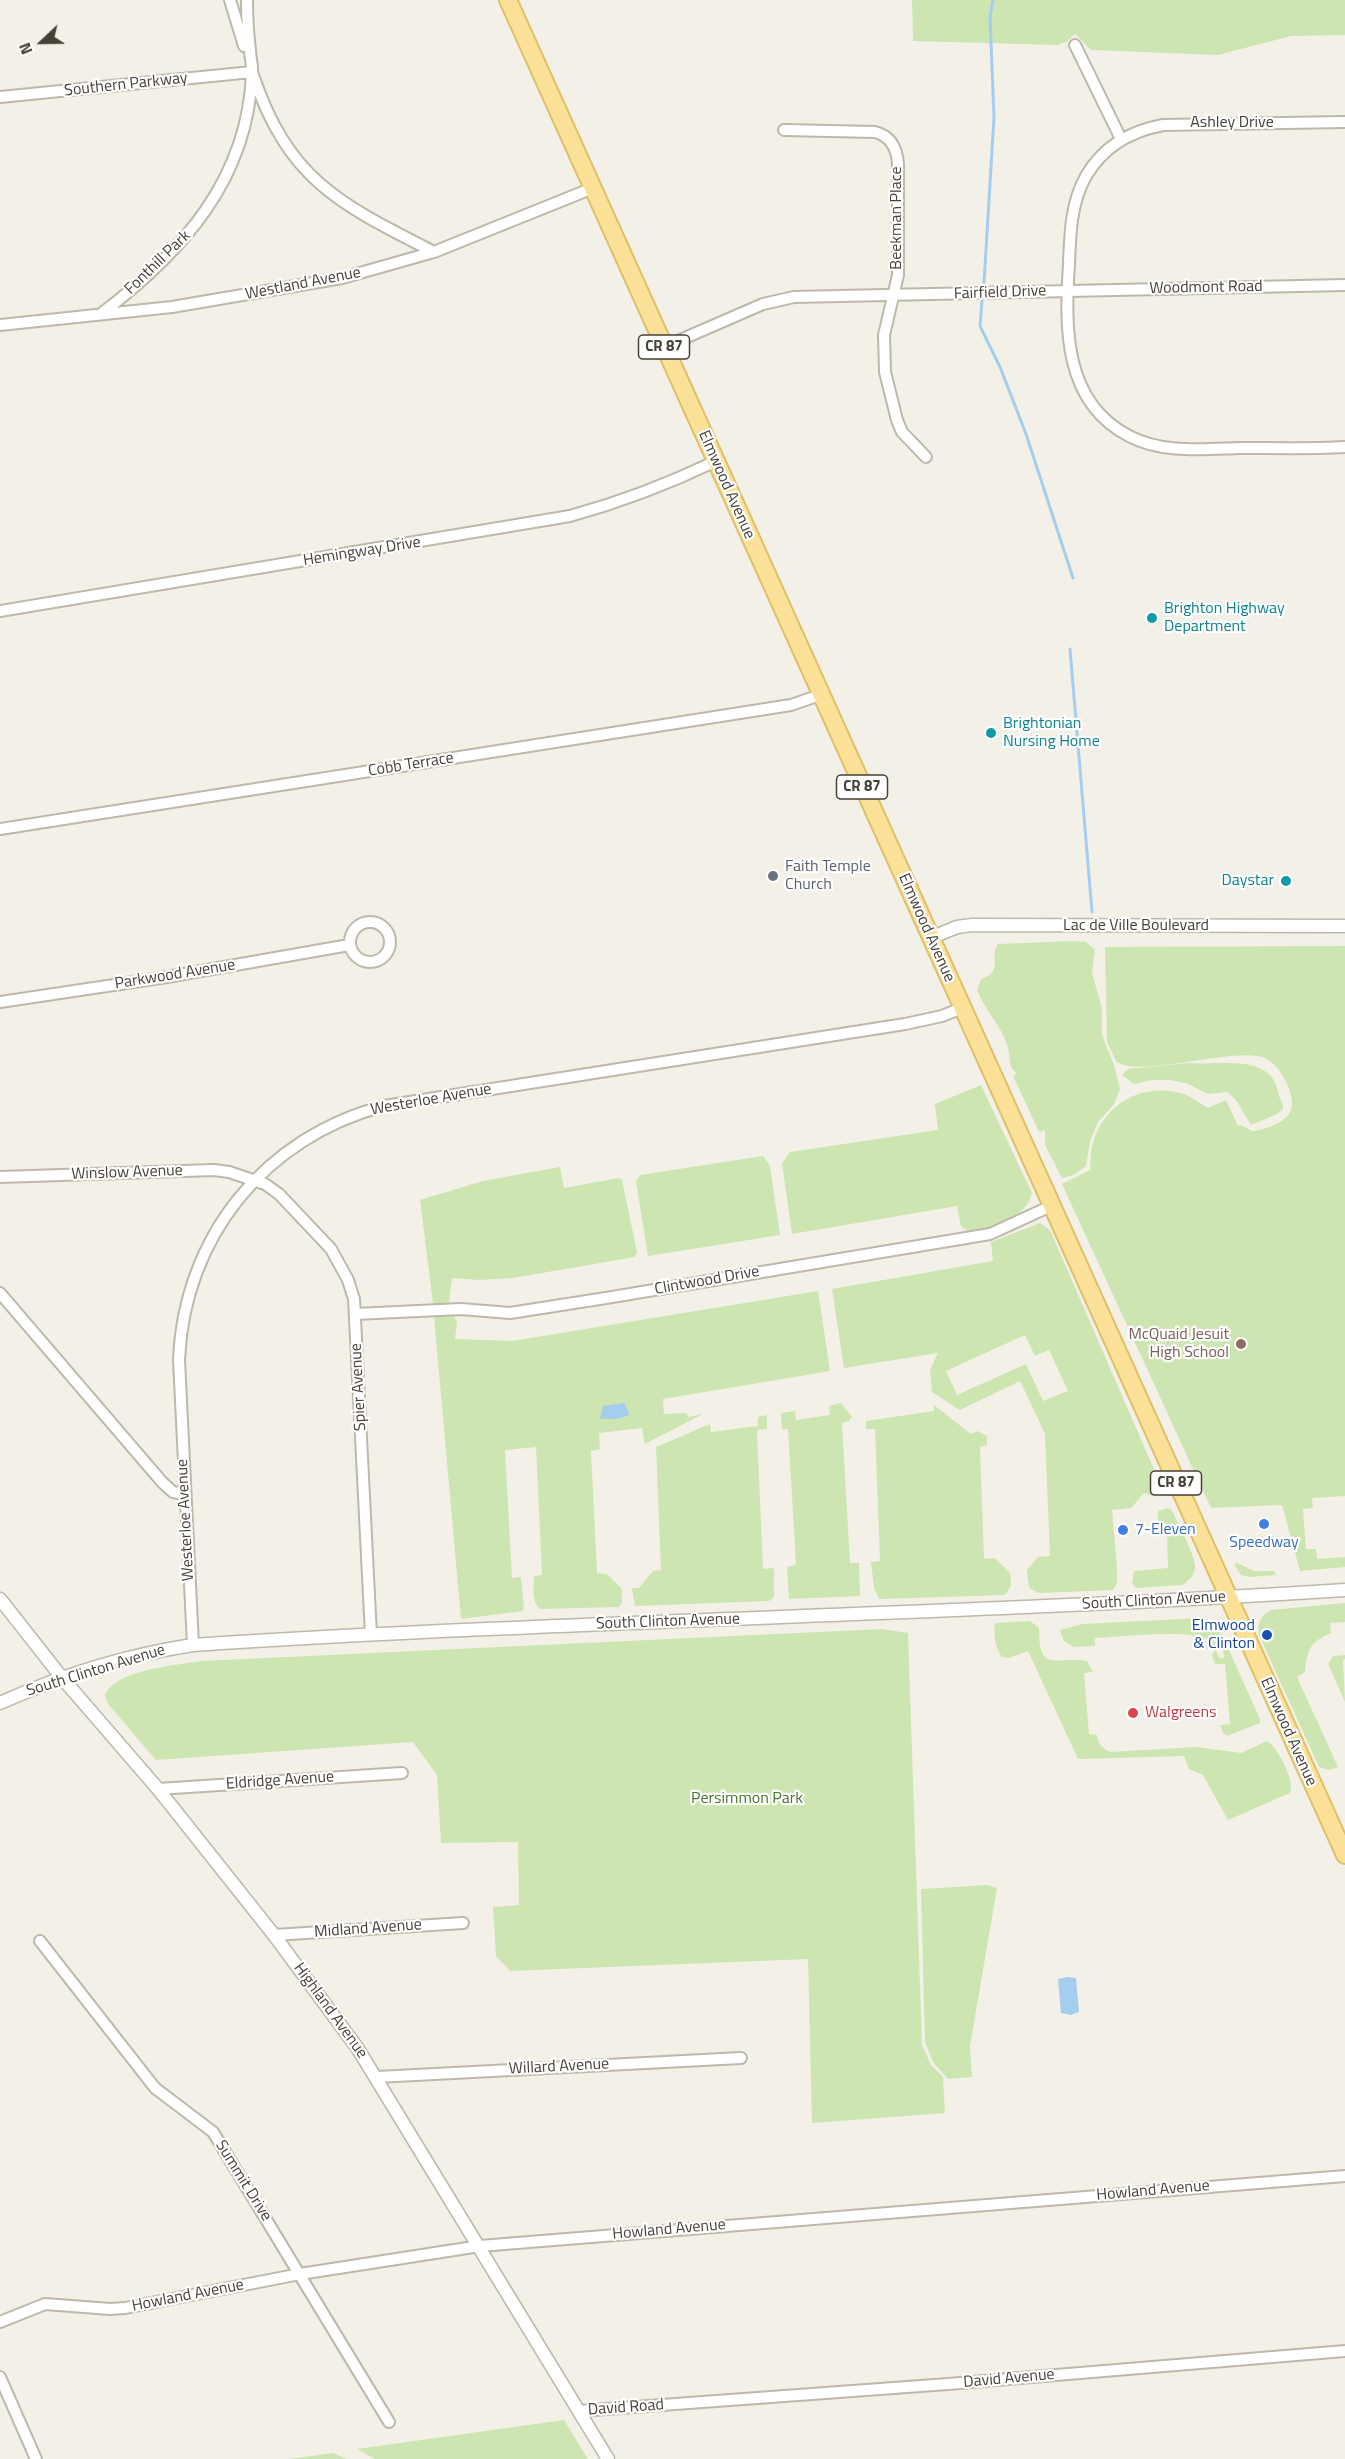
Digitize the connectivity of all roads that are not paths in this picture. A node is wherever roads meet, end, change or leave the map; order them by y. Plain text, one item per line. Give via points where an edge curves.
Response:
1 (230, 0) edge
2 (247, 0) edge
3 (508, 0) edge
4 (1075, 45) dead end
5 (252, 72) junction
6 (0, 98) edge
7 (1345, 122) edge
8 (784, 130) dead end
9 (1121, 139) junction
10 (593, 188) junction
11 (434, 252) junction
12 (1345, 285) edge
13 (1067, 291) junction
14 (893, 297) junction
15 (101, 313) junction
16 (0, 326) edge
17 (664, 347) junction
18 (1345, 447) edge
19 (926, 457) dead end
20 (716, 461) junction
21 (0, 611) edge
22 (820, 695) junction
23 (0, 829) edge
24 (1345, 926) edge
25 (930, 938) junction
26 (349, 945) dead end
27 (0, 1002) edge
28 (962, 1008) junction
29 (0, 1178) edge
30 (253, 1180) junction
31 (1051, 1206) junction
32 (0, 1293) edge
33 (355, 1314) junction
34 (184, 1494) junction
35 (1345, 1590) edge
36 (1228, 1598) junction
37 (0, 1599) edge
38 (370, 1635) junction
39 (193, 1645) junction
40 (63, 1679) junction
41 (0, 1703) edge
42 (402, 1773) dead end
43 (158, 1789) junction
44 (1345, 1855) edge
45 (463, 1923) dead end
46 (274, 1935) junction
47 (40, 1941) dead end
48 (741, 2058) dead end
49 (377, 2077) junction
50 (1345, 2176) edge
51 (480, 2246) junction
52 (300, 2274) junction
53 (0, 2322) edge
54 (1345, 2351) edge
55 (0, 2377) edge
56 (672, 2404) joint
57 (580, 2411) junction
58 (389, 2422) dead end
59 (36, 2459) edge
60 (608, 2459) edge

1 - 5 street, Fonthill Park
2 - 5 street, Fonthill Park
3 - 10 main road, Elmwood Avenue / CR 87
4 - 9 street
5 - 6 street, Southern Parkway
5 - 11 street, Fonthill Park via 281,138 316,181 357,212
5 - 15 street, Fonthill Park via 242,134 227,174 208,208 161,264
7 - 9 street, Ashley Drive via 1162,125
8 - 14 street, Beekman Place via 875,132 885,136 894,147 898,164 898,275
9 - 13 street, Ashley Drive via 1102,154 1080,189 1072,218
10 - 11 street, Westland Avenue
10 - 17 main road, Elmwood Avenue / CR 87
11 - 15 street, Westland Avenue via 342,278 172,307
12 - 13 street, Woodmont Road
13 - 14 street, Fairfield Drive
13 - 18 street, Fairfield Drive via 1069,350 1078,379 1094,407 1129,436 1174,449
14 - 17 street, Fairfield Drive via 812,296 779,300
14 - 19 street, Beekman Place via 884,335 885,372 902,432
15 - 16 street, Westland Avenue
17 - 20 main road, Elmwood Avenue / CR 87
20 - 21 street, Hemingway Drive via 629,499 570,516
20 - 22 main road, Elmwood Avenue / CR 87
22 - 23 street, Cobb Terrace via 779,707
22 - 25 main road, Elmwood Avenue / CR 87
24 - 25 street, Lac de Ville Boulevard via 972,925
25 - 28 main road, Elmwood Avenue / CR 87
26 - 27 street, Parkwood Avenue
28 - 30 street, Westerloe Avenue via 905,1024 384,1106 318,1131
28 - 31 main road, Elmwood Avenue / CR 87
29 - 30 street, Winslow Avenue via 214,1170
30 - 33 street, Spier Avenue via 279,1194 331,1249 348,1280
30 - 34 street, Westerloe Avenue via 228,1213 196,1273 182,1323 178,1360
31 - 33 street, Clintwood Drive via 984,1236 510,1313 454,1310
31 - 36 main road, Elmwood Avenue / CR 87
32 - 34 street via 162,1482 173,1492
33 - 38 street, Spier Avenue
34 - 39 street, Westerloe Avenue
35 - 36 street, South Clinton Avenue
36 - 38 street, South Clinton Avenue
36 - 44 main road, Elmwood Avenue / CR 87
37 - 40 street, Highland Avenue
38 - 39 street, South Clinton Avenue
39 - 40 street, South Clinton Avenue via 141,1655
40 - 41 street, South Clinton Avenue
40 - 43 street, Highland Avenue
42 - 43 street, Eldridge Avenue
43 - 46 street, Highland Avenue
45 - 46 street, Midland Avenue
46 - 49 street, Highland Avenue
47 - 52 street, Summit Drive via 155,2088 213,2132
48 - 49 street, Willard Avenue
49 - 51 street, Highland Avenue
50 - 51 street, Howland Avenue
51 - 52 street, Howland Avenue
51 - 57 street, Highland Avenue
52 - 53 street, Howland Avenue via 125,2308 45,2304
52 - 58 street, Summit Drive
54 - 56 street, David Avenue
55 - 59 street
56 - 57 street, David Road
57 - 60 street, Highland Avenue

